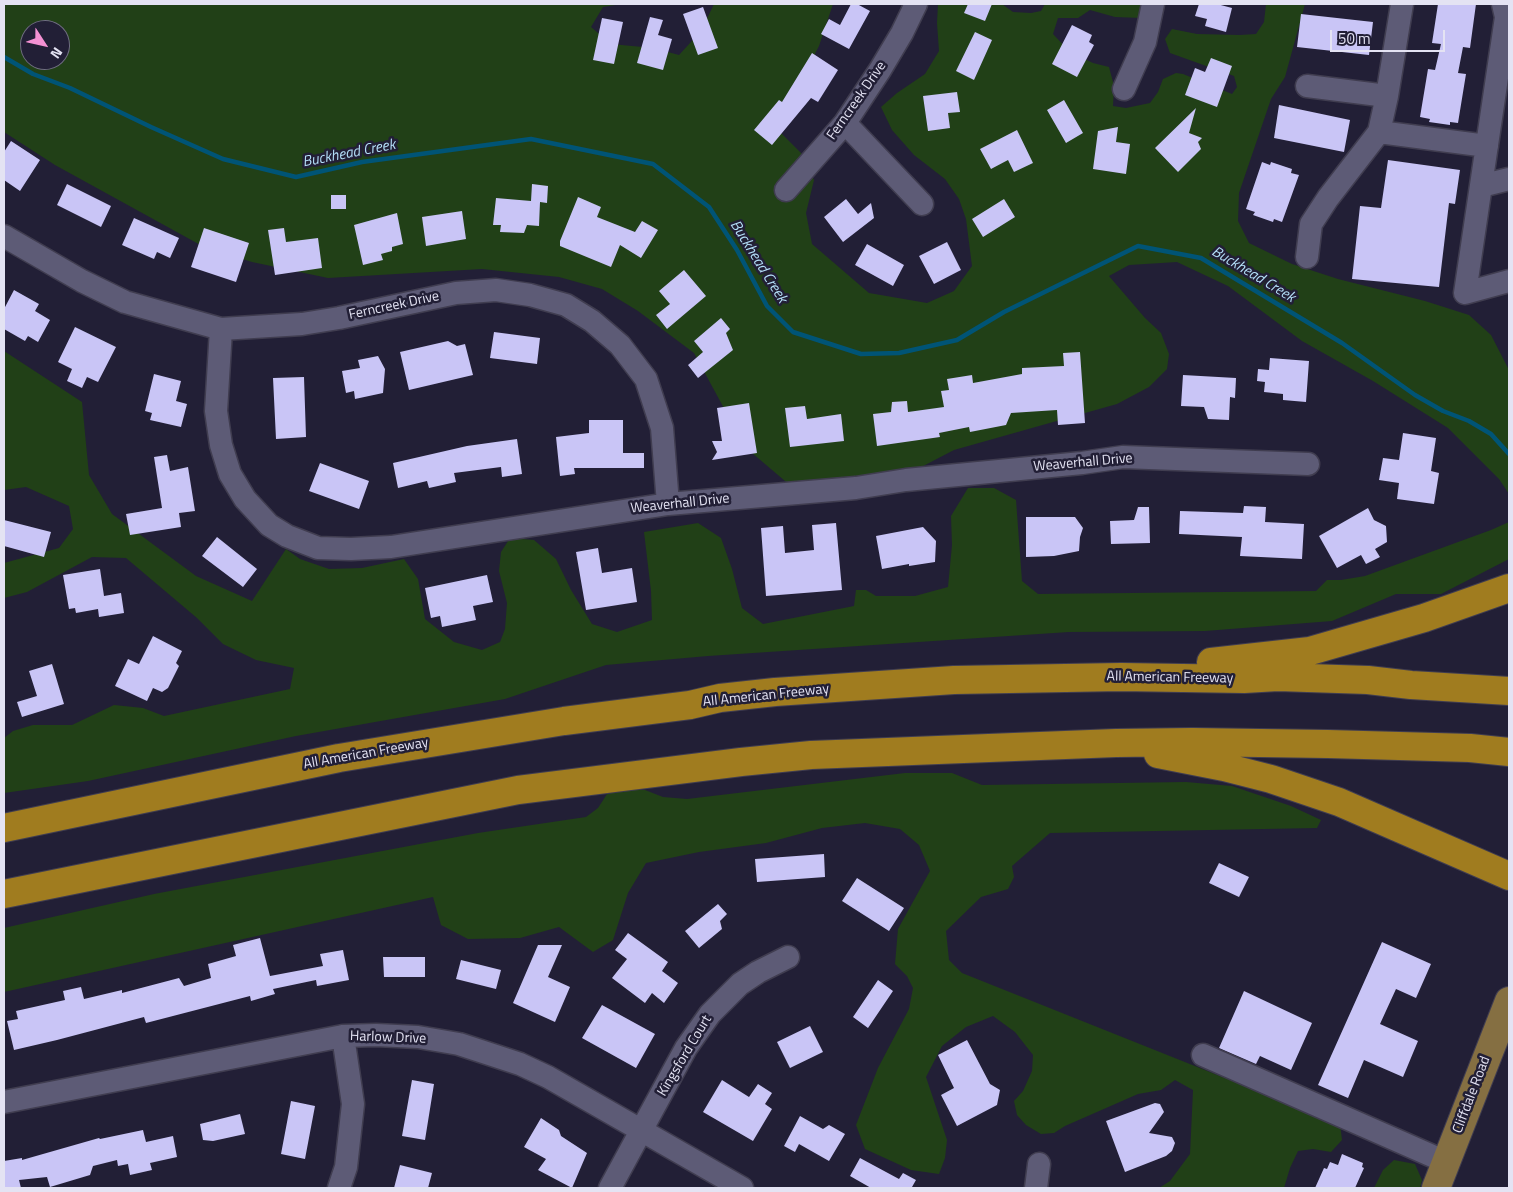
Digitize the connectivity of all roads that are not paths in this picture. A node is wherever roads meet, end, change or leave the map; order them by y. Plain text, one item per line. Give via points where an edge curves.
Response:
1 (916, 4) edge
2 (1153, 4) edge
3 (1402, 4) edge
4 (1506, 18) edge
5 (1307, 86) dead end
6 (1124, 89) dead end
7 (1387, 96) junction
8 (845, 123) junction
9 (1379, 132) junction
10 (1487, 146) junction
11 (1509, 179) edge
12 (1480, 186) junction
13 (786, 190) dead end
14 (922, 204) dead end
15 (4, 236) edge
16 (1307, 257) dead end
17 (1509, 281) edge
18 (221, 329) junction
19 (1308, 464) dead end
20 (668, 504) junction
21 (1509, 588) edge
22 (1120, 676) junction
23 (1509, 691) edge
24 (1116, 743) junction
25 (1509, 752) edge
26 (4, 828) edge
27 (1509, 876) edge
28 (4, 894) edge
29 (788, 957) dead end
30 (1509, 1002) edge
31 (343, 1036) junction
32 (1203, 1055) dead end
33 (4, 1102) edge
34 (642, 1131) junction
35 (1446, 1162) junction
36 (1039, 1164) dead end
37 (339, 1188) edge
38 (610, 1188) edge
39 (742, 1188) edge
40 (1036, 1188) edge
41 (1436, 1188) edge

1 - 8 street, Ferncreek Drive via 902,34
2 - 6 street via 1145,42
3 - 7 street
4 - 10 street
5 - 7 street
7 - 9 street
8 - 13 street, Ferncreek Drive
8 - 14 street
9 - 10 street
9 - 16 street via 1311,224
10 - 12 street
11 - 12 street
12 - 17 street via 1465,293
15 - 18 street, Ferncreek Drive via 125,302
18 - 20 street, Ferncreek Drive via 302,324 456,293 496,290 566,305 592,321 620,345 646,379 662,428
18 - 20 street, Weaverhall Drive via 216,411 230,474 244,500 269,525 287,536 318,548 391,547
19 - 20 street, Weaverhall Drive via 1123,457 856,488
21 - 22 highway via 1424,618 1310,652 1177,666
22 - 23 highway, All American Freeway via 1368,680
22 - 26 highway, All American Freeway via 954,680 720,698 339,758
24 - 25 highway via 1328,744
24 - 27 highway via 1271,779 1339,802
24 - 28 highway via 811,755 518,790
29 - 34 street, Kingsford Court via 740,984 710,1014 686,1048
30 - 35 main road, Cliffdale Road
31 - 33 street, Harlow Drive
31 - 34 street, Harlow Drive via 418,1037 480,1050 548,1077
31 - 37 street via 353,1104 346,1167
32 - 35 street
34 - 38 street, Kingsford Court
34 - 39 street, Harlow Drive
35 - 41 main road, Cliffdale Road
36 - 40 street

